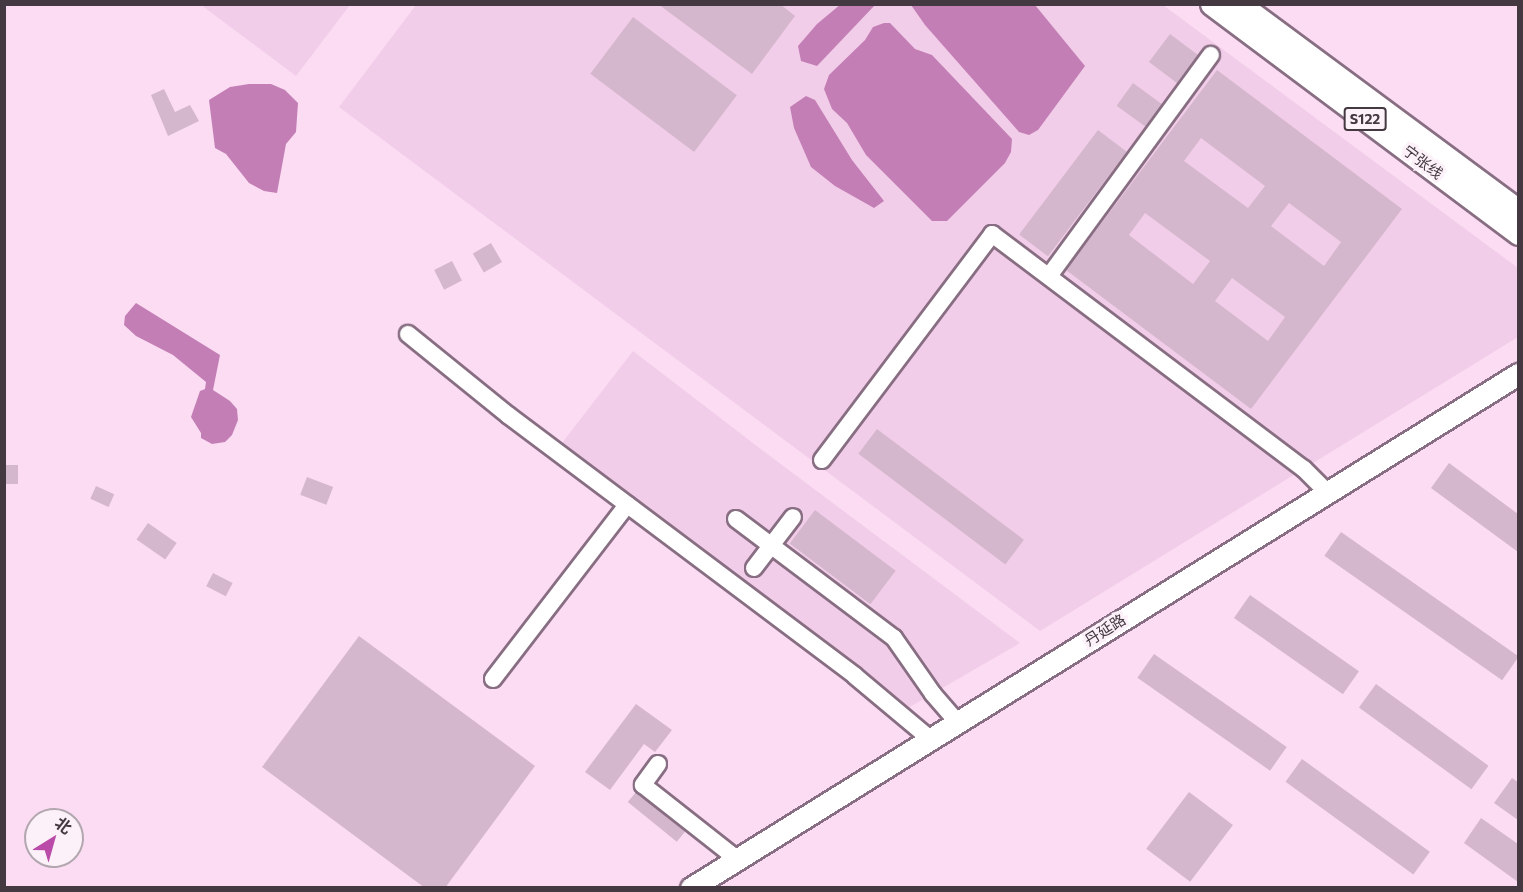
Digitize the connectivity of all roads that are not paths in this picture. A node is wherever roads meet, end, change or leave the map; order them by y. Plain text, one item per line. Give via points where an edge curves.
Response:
1 (1211, 4) edge
2 (1240, 4) edge
3 (1211, 55) dead end
4 (1518, 210) edge
5 (1518, 234) edge
6 (1049, 276) junction
7 (408, 334) dead end
8 (1518, 374) edge
9 (822, 460) dead end
10 (1327, 492) junction
11 (627, 505) junction
12 (793, 517) dead end
13 (736, 519) dead end
14 (771, 546) junction
15 (754, 568) dead end
16 (493, 680) dead end
17 (957, 722) junction
18 (930, 739) junction
19 (658, 764) dead end
20 (737, 859) junction
21 (691, 888) edge

1 - 5 main road, 宁张线 / S122
2 - 4 main road, 宁张线 / S122
3 - 6 street
6 - 9 street via 992,234
6 - 10 street via 1304,469
7 - 11 street
8 - 10 main road, 丹延路
10 - 17 main road, 丹延路
11 - 16 street
11 - 18 street via 855,676
12 - 14 street
13 - 14 street
14 - 15 street
14 - 17 street via 894,638
17 - 18 main road, 丹延路
18 - 20 main road, 丹延路
19 - 20 street via 643,785
20 - 21 main road, 丹延路

